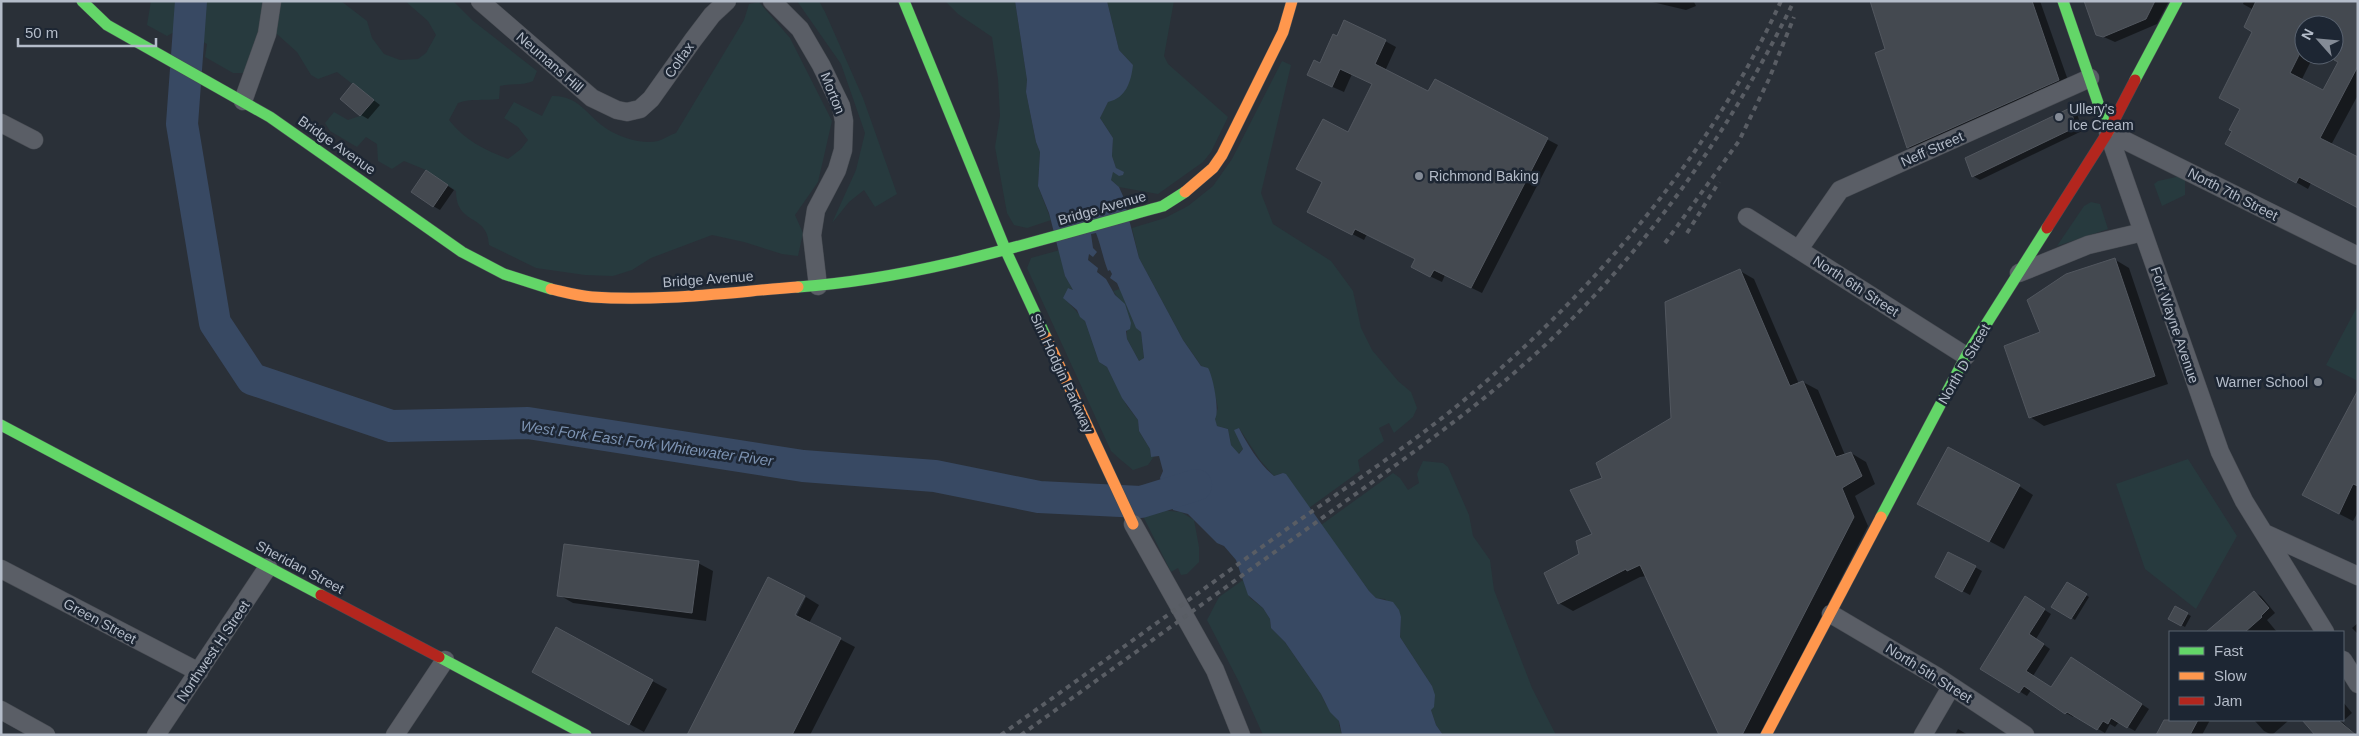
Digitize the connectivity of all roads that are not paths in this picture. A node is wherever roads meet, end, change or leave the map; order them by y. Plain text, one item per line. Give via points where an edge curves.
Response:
1 (82, 1) edge
2 (272, 1) edge
3 (480, 1) edge
4 (727, 1) edge
5 (772, 1) edge
6 (904, 1) edge
7 (1292, 1) edge
8 (2063, 1) edge
9 (2177, 1) edge
10 (2090, 78) junction
11 (243, 101) junction
12 (627, 112) joint
13 (1, 123) edge
14 (2108, 132) junction
15 (34, 140) dead end
16 (1747, 217) dead end
17 (2143, 232) junction
18 (1798, 249) junction
19 (1006, 251) junction
20 (2358, 256) edge
21 (2019, 273) junction
22 (818, 286) junction
23 (1966, 356) junction
24 (1, 425) edge
25 (1133, 524) joint
26 (2264, 533) junction
27 (268, 567) junction
28 (1, 569) edge
29 (2358, 576) edge
30 (1831, 614) junction
31 (2324, 631) edge
32 (445, 660) junction
33 (2344, 662) edge
34 (199, 672) junction
35 (2358, 684) edge
36 (1951, 687) junction
37 (1, 710) edge
38 (46, 735) edge
39 (156, 735) edge
40 (394, 735) edge
41 (586, 735) edge
42 (1241, 735) edge
43 (1766, 735) edge
44 (1923, 735) edge
45 (2025, 735) edge

1 - 11 street, Bridge Avenue via 107,25
2 - 11 street via 267,34
3 - 12 street, Neumans Hill via 592,98
4 - 12 street, Colfax via 712,15 652,99 640,109
5 - 22 street, Morton via 800,29 838,98 844,121 843,150 837,170 816,210 812,235
6 - 19 street, Sim Hodgin Parkway
7 - 19 street, Bridge Avenue via 1283,32 1222,155 1190,189 1163,206
8 - 10 street, Fort Wayne Avenue
9 - 14 street, North D Street
10 - 14 street, Fort Wayne Avenue
10 - 18 street, Neff Street via 1840,190
11 - 22 street, Bridge Avenue via 462,252 504,274 548,289 613,298
13 - 15 street
14 - 17 street, Fort Wayne Avenue
14 - 20 street, North 7th Street
14 - 21 street, North D Street
16 - 18 street, North 6th Street
17 - 21 street via 2088,245
17 - 26 street, Fort Wayne Avenue via 2220,452
18 - 23 street, North 6th Street
19 - 22 street, Bridge Avenue via 922,271
19 - 25 street, Sim Hodgin Parkway
21 - 23 street, North D Street
23 - 30 street, North D Street
24 - 27 street, Sheridan Street
25 - 42 street, Sim Hodgin Parkway via 1215,670
26 - 29 street
26 - 31 street, Fort Wayne Avenue
27 - 32 street, Sheridan Street
27 - 34 street, Northwest H Street
28 - 34 street, Green Street
30 - 36 street, North 5th Street
30 - 43 street, North D Street
32 - 40 street
32 - 41 street, Sheridan Street
33 - 35 street
34 - 39 street, Northwest H Street
36 - 44 street
36 - 45 street, North 5th Street
37 - 38 street

